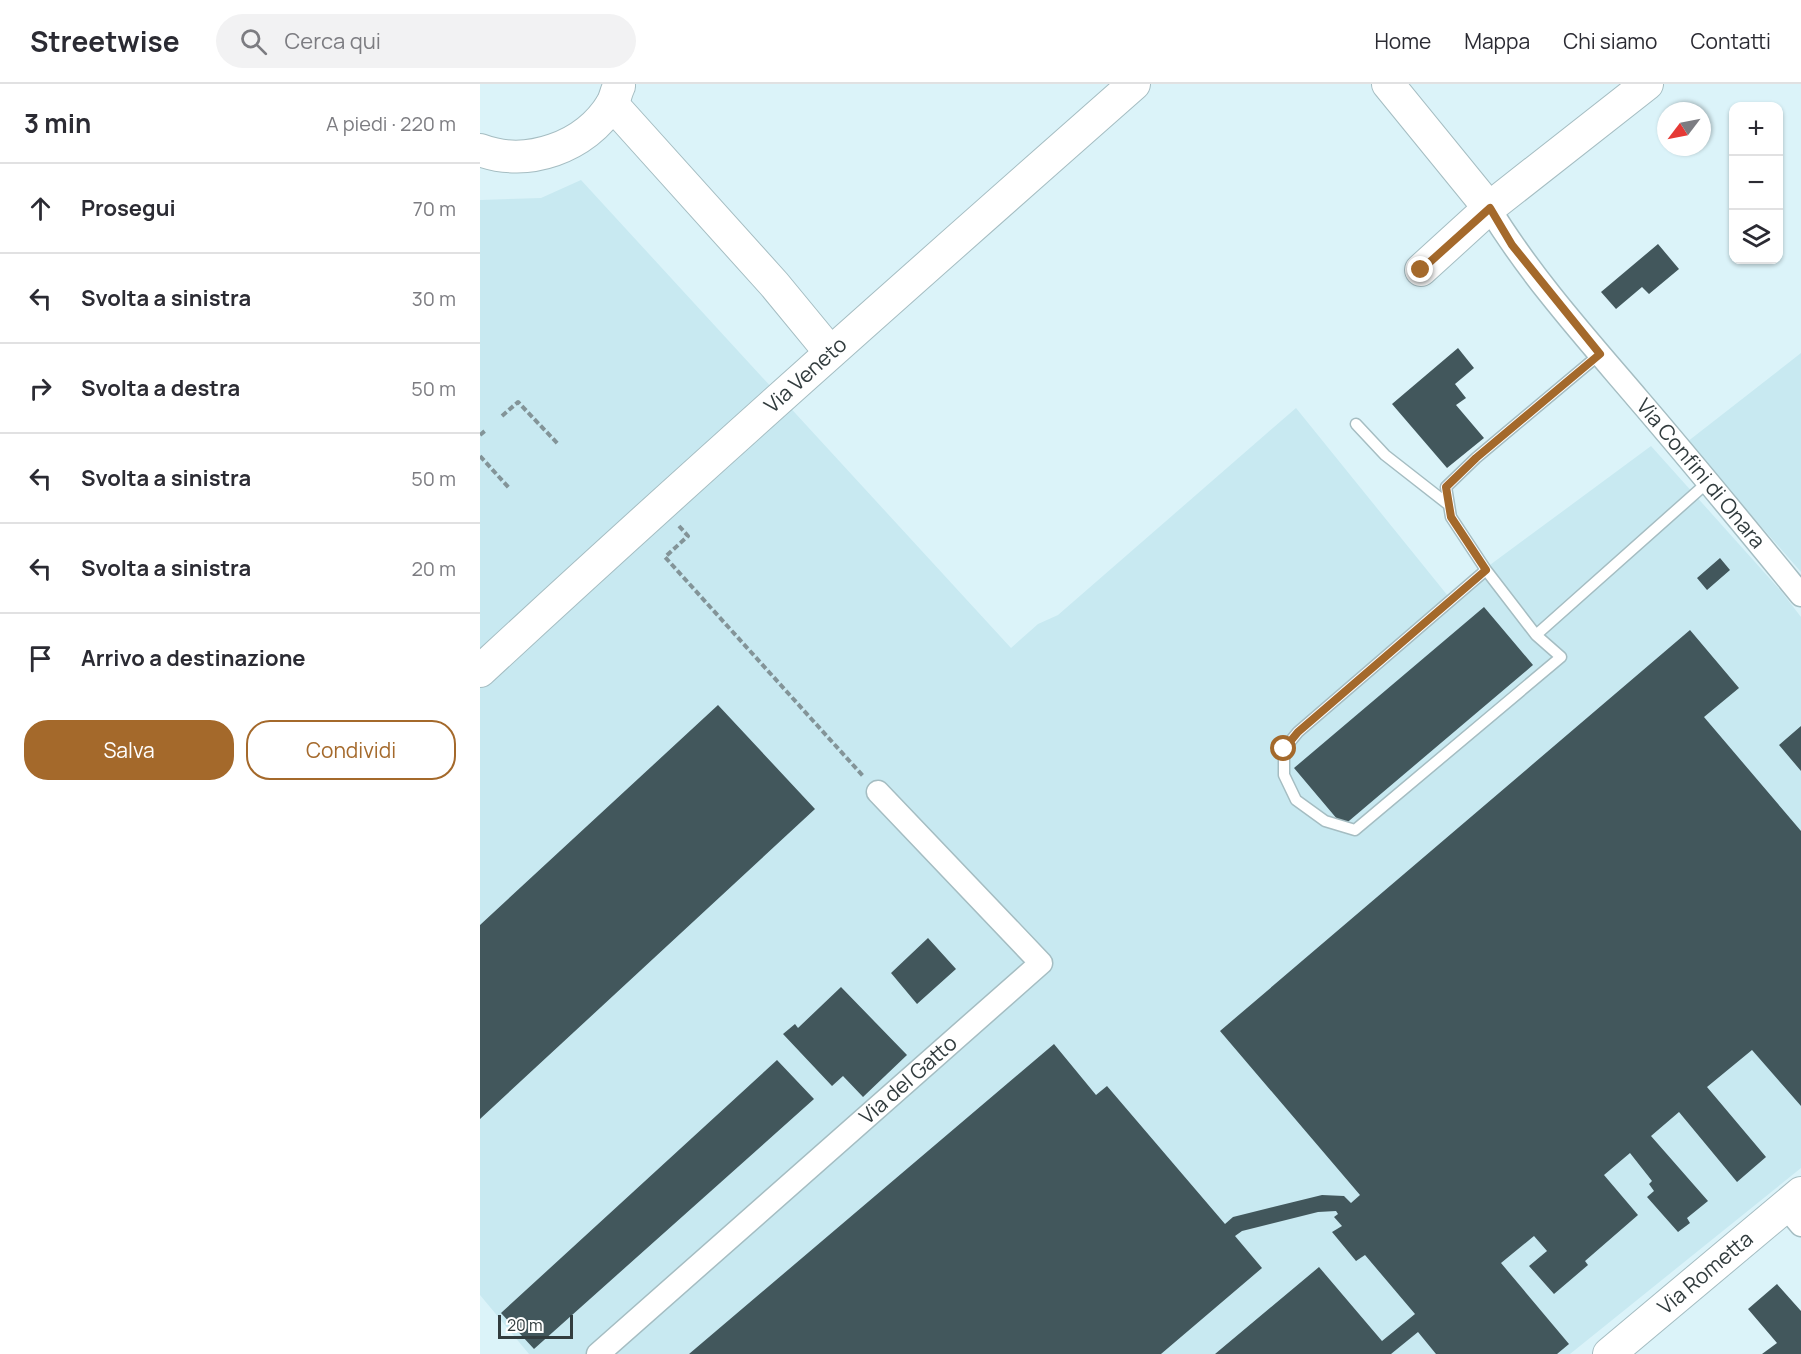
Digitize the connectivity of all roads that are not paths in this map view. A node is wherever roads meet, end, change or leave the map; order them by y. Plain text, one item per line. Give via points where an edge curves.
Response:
1 (1134, 84) edge
2 (1388, 84) edge
3 (1647, 84) edge
4 (616, 94) edge
5 (480, 150) edge
6 (1490, 208) junction
7 (1421, 270) dead end
8 (830, 352) junction
9 (1600, 354) junction
10 (1356, 424) dead end
11 (1709, 482) junction
12 (1449, 505) junction
13 (1486, 570) junction
14 (1801, 595) edge
15 (1536, 635) junction
16 (480, 671) edge
17 (878, 792) road end
18 (1796, 1208) edge
19 (598, 1354) edge
20 (1609, 1354) edge

1 - 8 street, Via Veneto
2 - 6 street
3 - 6 street
4 - 5 street via 589,130 560,149 526,157
4 - 8 street
6 - 7 street
6 - 9 street, Via Confini di Onara via 1512,245
8 - 16 street, Via Veneto
9 - 11 street, Via Confini di Onara
9 - 12 lane via 1446,487
10 - 12 lane via 1385,454
11 - 14 street, Via Confini di Onara
11 - 15 lane
12 - 13 lane via 1451,517
13 - 15 lane
13 - 15 lane via 1298,732 1284,749 1284,775 1296,800 1325,821 1355,830 1561,657
17 - 19 street, Via del Gatto via 1041,963
18 - 20 street, Via Rometta

